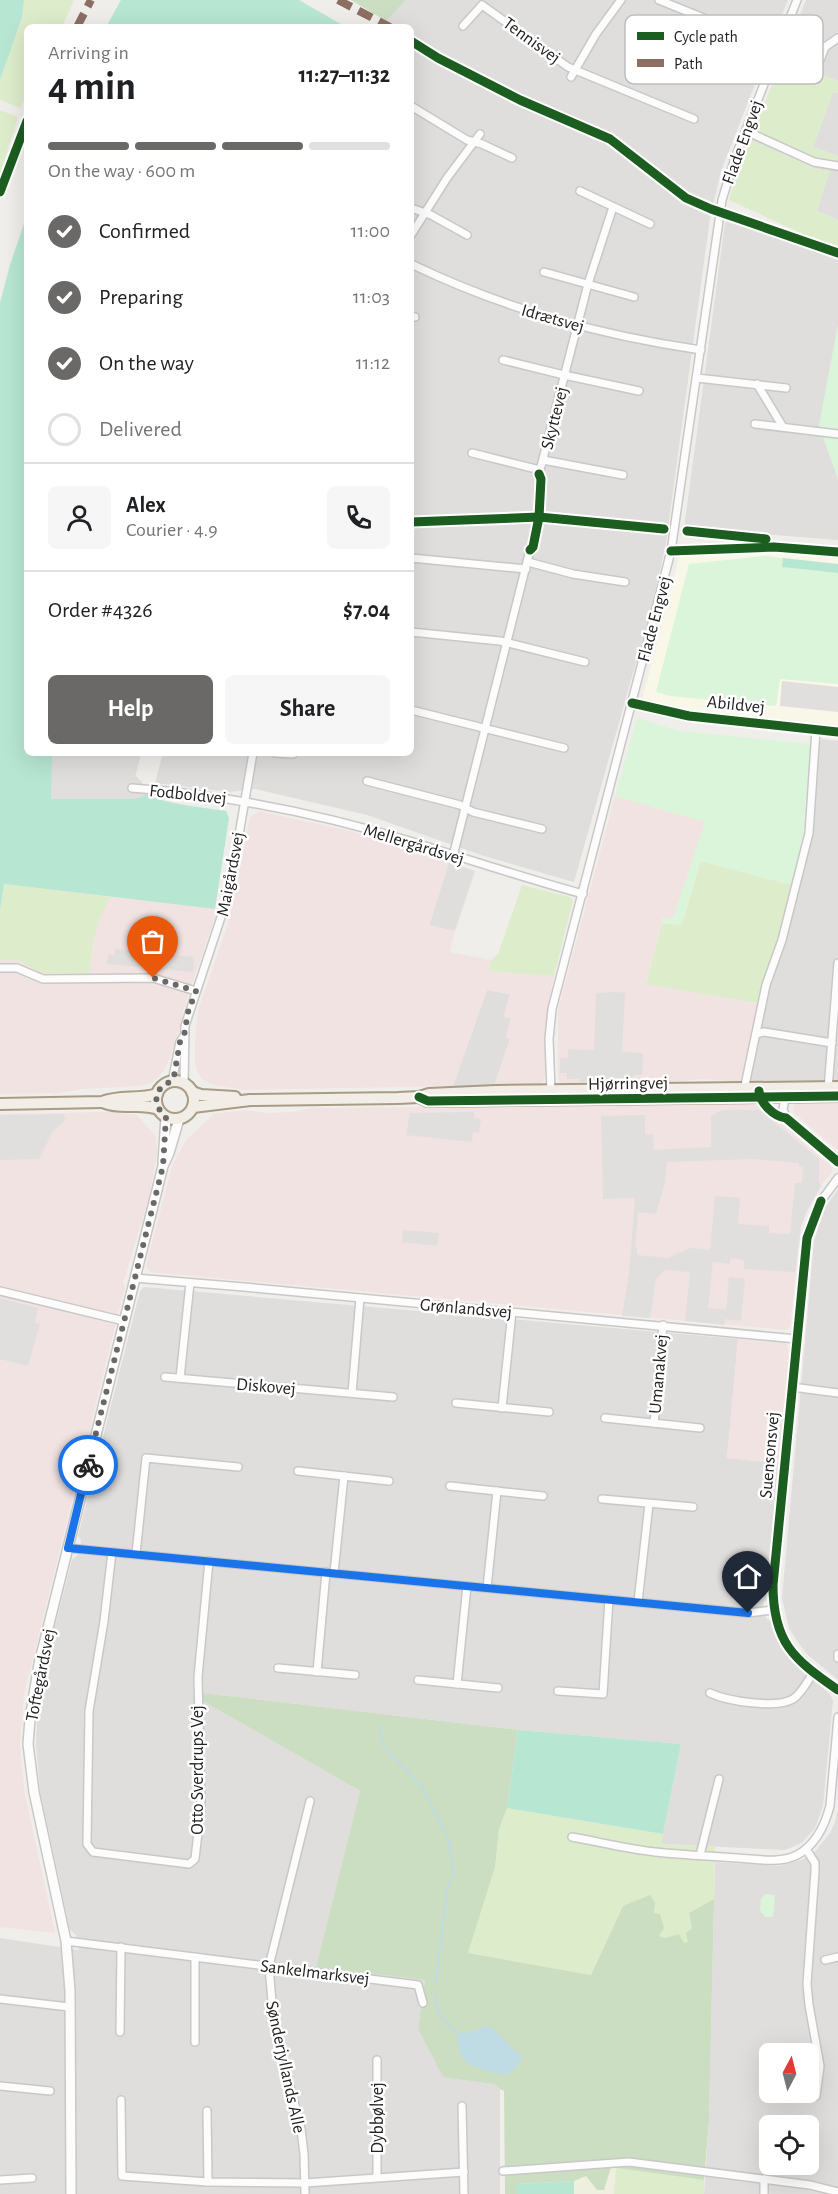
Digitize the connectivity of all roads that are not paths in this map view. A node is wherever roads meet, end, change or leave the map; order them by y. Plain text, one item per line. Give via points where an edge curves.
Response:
1 (621, 0) edge
2 (659, 0) edge
3 (797, 0) edge
4 (696, 15) edge
5 (791, 15) edge
6 (463, 26) dead end
7 (838, 38) edge
8 (823, 52) edge
9 (576, 69) junction
10 (571, 77) dead end
11 (764, 84) edge
12 (414, 108) edge
13 (694, 119) dead end
14 (746, 131) junction
15 (480, 134) dead end
16 (474, 141) junction
17 (512, 158) dead end
18 (838, 166) edge
19 (580, 191) dead end
20 (613, 207) junction
21 (414, 209) edge
22 (424, 213) junction
23 (650, 224) dead end
24 (414, 230) edge
25 (467, 235) dead end
26 (414, 265) edge
27 (544, 272) dead end
28 (588, 284) junction
29 (634, 297) dead end
30 (578, 326) junction
31 (701, 350) junction
32 (503, 360) dead end
33 (564, 375) junction
34 (697, 378) junction
35 (758, 384) junction
36 (786, 388) dead end
37 (639, 391) dead end
38 (755, 424) dead end
39 (783, 427) junction
40 (838, 434) edge
41 (472, 453) dead end
42 (543, 460) junction
43 (623, 475) dead end
44 (530, 550) dead end
45 (414, 558) edge
46 (527, 566) junction
47 (625, 582) dead end
48 (414, 632) edge
49 (508, 643) junction
50 (585, 662) dead end
51 (632, 703) junction
52 (414, 711) edge
53 (485, 729) junction
54 (816, 730) junction
55 (838, 732) edge
56 (564, 748) dead end
57 (252, 756) edge
58 (367, 782) dead end
59 (132, 788) dead end
60 (244, 801) junction
61 (465, 808) junction
62 (542, 829) dead end
63 (453, 856) junction
64 (583, 894) junction
65 (838, 963) edge
66 (0, 968) edge
67 (196, 991) junction
68 (756, 1034) junction
69 (184, 1036) junction
70 (832, 1042) junction
71 (172, 1082) junction
72 (184, 1083) junction
73 (192, 1092) junction
74 (786, 1092) junction
75 (833, 1092) edge
76 (744, 1093) junction
77 (759, 1093) junction
78 (157, 1094) junction
79 (551, 1096) junction
80 (250, 1100) junction
81 (102, 1102) junction
82 (0, 1104) edge
83 (193, 1107) junction
84 (162, 1113) junction
85 (786, 1118) junction
86 (179, 1119) junction
87 (838, 1161) edge
88 (163, 1166) junction
89 (838, 1178) edge
90 (135, 1278) junction
91 (190, 1283) junction
92 (0, 1291) edge
93 (360, 1298) junction
94 (512, 1312) junction
95 (124, 1321) junction
96 (663, 1325) junction
97 (797, 1339) junction
98 (165, 1377) dead end
99 (180, 1378) junction
100 (792, 1388) junction
101 (352, 1393) junction
102 (838, 1394) edge
103 (393, 1397) dead end
104 (456, 1402) dead end
105 (502, 1407) junction
106 (549, 1412) dead end
107 (605, 1418) dead end
108 (654, 1423) junction
109 (700, 1428) dead end
110 (238, 1467) dead end
111 (298, 1471) dead end
112 (344, 1476) junction
113 (389, 1481) dead end
114 (450, 1486) dead end
115 (497, 1491) junction
116 (543, 1496) dead end
117 (602, 1499) dead end
118 (649, 1504) junction
119 (693, 1508) dead end
120 (68, 1548) junction
121 (112, 1552) junction
122 (136, 1554) junction
123 (209, 1561) junction
124 (330, 1573) junction
125 (467, 1586) junction
126 (487, 1588) junction
127 (609, 1599) junction
128 (638, 1602) junction
129 (773, 1610) junction
130 (278, 1668) dead end
131 (317, 1672) junction
132 (813, 1673) junction
133 (355, 1676) dead end
134 (418, 1680) dead end
135 (458, 1684) junction
136 (498, 1688) dead end
137 (838, 1690) edge
138 (558, 1691) dead end
139 (710, 1693) dead end
140 (838, 1717) edge
141 (719, 1779) dead end
142 (310, 1801) dead end
143 (572, 1838) dead end
144 (806, 1849) junction
145 (700, 1855) junction
146 (66, 1941) junction
147 (121, 1947) junction
148 (195, 1957) junction
149 (838, 1957) edge
150 (825, 1960) dead end
151 (269, 1966) junction
152 (0, 1999) edge
153 (423, 2003) dead end
154 (69, 2007) junction
155 (120, 2032) dead end
156 (195, 2042) dead end
157 (816, 2043) edge
158 (377, 2060) dead end
159 (0, 2086) edge
160 (50, 2091) dead end
161 (121, 2100) dead end
162 (462, 2106) dead end
163 (207, 2111) dead end
164 (503, 2171) dead end
165 (464, 2172) junction
166 (377, 2177) junction
167 (32, 2178) dead end
168 (764, 2179) junction
169 (0, 2180) edge
170 (208, 2182) junction
171 (304, 2183) junction
172 (838, 2192) edge
173 (71, 2194) edge
174 (305, 2194) edge
175 (464, 2194) edge
176 (764, 2194) edge

1 - 9 street, Tennisvej
2 - 4 street
3 - 5 street, Flade Engvej
6 - 9 street, Tennisvej via 482,5
7 - 8 street
9 - 10 street, Tennisvej
9 - 13 street, Tennisvej
11 - 14 street, Flade Engvej
12 - 16 street
14 - 18 street via 814,162
14 - 31 street, Flade Engvej via 722,200
15 - 16 street
16 - 17 street
16 - 22 street
19 - 20 street
20 - 23 street
20 - 28 street, Skyttevej
21 - 22 street
22 - 24 street
22 - 25 street
26 - 30 street, Idrætsvej via 489,298
27 - 28 street
28 - 29 street
28 - 30 street, Skyttevej
30 - 31 street, Idrætsvej
30 - 33 street, Skyttevej
31 - 34 street, Flade Engvej
32 - 33 street, Skyttevej
33 - 37 street, Skyttevej
33 - 42 street, Skyttevej
34 - 35 street
34 - 51 street, Flade Engvej via 671,551
35 - 36 street
35 - 39 street
38 - 39 street
39 - 40 street
41 - 42 street, Skyttevej via 540,472
42 - 43 street, Skyttevej
44 - 46 street
45 - 46 street
46 - 47 street
46 - 49 street
48 - 49 street
49 - 50 street
49 - 53 street
51 - 54 street, Abildvej via 689,716
51 - 64 street, Flade Engvej
52 - 53 street
53 - 56 street
53 - 61 street
54 - 55 street, Abildvej
54 - 68 street via 809,833
57 - 60 street, Maigårdsvej
58 - 61 street
59 - 60 street, Fodboldvej
60 - 63 street, Mellergårdsvej via 358,827
60 - 67 street, Maigårdsvej via 229,893
61 - 62 street
61 - 63 street
63 - 64 street, Mellergårdsvej
64 - 79 street, Flade Engvej via 552,1009
65 - 70 street
66 - 67 street via 17,968 43,979 153,978
67 - 69 street, Maigårdsvej
68 - 70 street
68 - 76 street
69 - 71 street, Maigårdsvej
69 - 72 street, Maigårdsvej
70 - 75 street
71 - 72 main road
71 - 78 main road
72 - 73 main road
73 - 80 main road, Hjørringvej
73 - 83 main road
74 - 75 main road, Hjørringvej
74 - 77 main road, Hjørringvej
74 - 85 street
76 - 77 main road, Hjørringvej
76 - 79 main road, Hjørringvej
77 - 85 street via 768,1107 780,1118
78 - 81 main road
78 - 84 main road
79 - 80 main road, Hjørringvej via 429,1094
80 - 83 main road, Hjørringvej
81 - 82 main road
81 - 84 main road via 152,1107
83 - 86 main road
84 - 86 main road
84 - 88 street, Toftegårdsvej
85 - 87 street
86 - 88 street, Toftegårdsvej
88 - 90 street, Toftegårdsvej
89 - 97 street, Suensonsvej via 821,1201 809,1230
90 - 91 street, Grønlandsvej
90 - 95 street, Toftegårdsvej
91 - 93 street, Grønlandsvej
91 - 99 street
92 - 95 street
93 - 94 street, Grønlandsvej
93 - 101 street
94 - 96 street, Grønlandsvej
94 - 105 street
95 - 120 street, Toftegårdsvej
96 - 97 street, Grønlandsvej
96 - 108 street, Umanakvej
97 - 100 street, Suensonsvej
98 - 99 street, Diskovej
99 - 101 street, Diskovej
100 - 102 street, Suensonsvej
100 - 129 street, Suensonsvej
101 - 103 street, Diskovej
104 - 105 street
105 - 106 street
107 - 108 street, Umanakvej
108 - 109 street, Umanakvej
110 - 122 street via 146,1458
111 - 112 street
112 - 113 street
112 - 124 street
114 - 115 street
115 - 116 street
115 - 126 street
117 - 118 street
118 - 119 street
118 - 128 street
120 - 121 street
120 - 146 street, Toftegårdsvej via 39,1664 28,1744 37,1812
121 - 122 street
121 - 123 street, Otto Sverdrups Vej via 89,1711 87,1844 93,1852 189,1864 195,1859 201,1805 198,1677
122 - 123 street
123 - 124 street
124 - 125 street
124 - 131 street
125 - 126 street
125 - 135 street
126 - 127 street
127 - 128 street
127 - 138 street via 603,1694
128 - 129 street via 748,1613
129 - 132 street, Suensonsvej via 789,1648
130 - 131 street
131 - 133 street
132 - 137 street, Suensonsvej
132 - 139 street via 801,1692 775,1704 722,1699
134 - 135 street
135 - 136 street
140 - 144 street via 830,1806 822,1830
141 - 145 street
142 - 151 street, Sønderjyllands Alle
143 - 145 street via 653,1852
144 - 145 street via 779,1860
144 - 157 street via 815,1871 807,1984
146 - 147 street, Sankelmarksvej
146 - 154 street, Toftegårdsvej
147 - 148 street, Sankelmarksvej
147 - 155 street
148 - 151 street, Sankelmarksvej
148 - 156 street
149 - 150 street
151 - 153 street, Sankelmarksvej via 418,1985
151 - 171 street, Sønderjyllands Alle via 274,2025 301,2129
152 - 154 street
154 - 173 street, Toftegårdsvej
158 - 166 street, Dybbølvej
159 - 160 street
161 - 170 street, Dybbølvej via 122,2176
162 - 165 street
163 - 170 street
164 - 168 street via 628,2162
165 - 166 street, Dybbølvej
165 - 175 street
166 - 171 street, Dybbølvej
167 - 169 street
168 - 172 street
168 - 176 street
170 - 171 street, Dybbølvej
171 - 174 street, Sønderjyllands Alle

